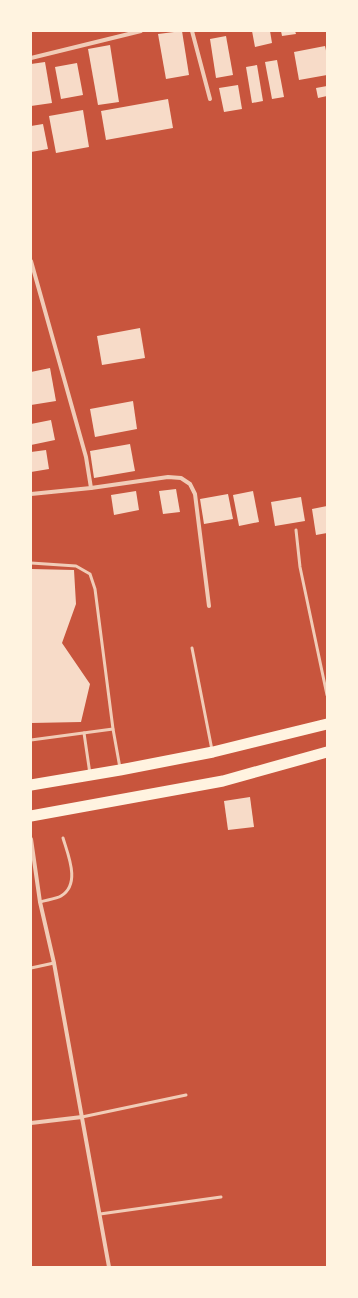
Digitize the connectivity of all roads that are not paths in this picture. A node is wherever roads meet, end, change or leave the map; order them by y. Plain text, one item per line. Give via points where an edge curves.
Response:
1 (141, 31) edge
2 (192, 31) edge
3 (31, 58) edge
4 (210, 98) dead end
5 (31, 261) edge
6 (91, 488) junction
7 (31, 494) edge
8 (296, 530) dead end
9 (31, 564) edge
10 (209, 606) dead end
11 (192, 648) dead end
12 (327, 695) edge
13 (327, 724) edge
14 (113, 730) junction
15 (84, 733) junction
16 (31, 740) edge
17 (213, 752) junction
18 (327, 752) edge
19 (120, 770) junction
20 (90, 775) junction
21 (31, 785) edge
22 (31, 816) edge
23 (63, 838) dead end
24 (31, 839) edge
25 (40, 902) junction
26 (54, 963) junction
27 (31, 968) edge
28 (186, 1095) dead end
29 (82, 1117) junction
30 (31, 1123) edge
31 (221, 1197) dead end
32 (100, 1214) junction
33 (109, 1267) edge

1 - 3 street
2 - 4 street
5 - 6 street via 86,457
6 - 7 street
6 - 10 street via 168,477 181,478 190,484 195,494
8 - 12 lane via 300,567
9 - 14 lane via 76,566 90,574 95,589
11 - 17 lane
13 - 17 highway
14 - 15 lane
14 - 19 lane
15 - 16 lane
15 - 20 lane
17 - 19 highway
18 - 22 highway via 223,780
19 - 20 highway
20 - 21 highway
23 - 25 lane via 72,876 70,887 61,896
24 - 25 street
25 - 26 street
26 - 27 lane
26 - 29 street
28 - 29 lane
29 - 30 street
29 - 32 street
31 - 32 lane
32 - 33 street

